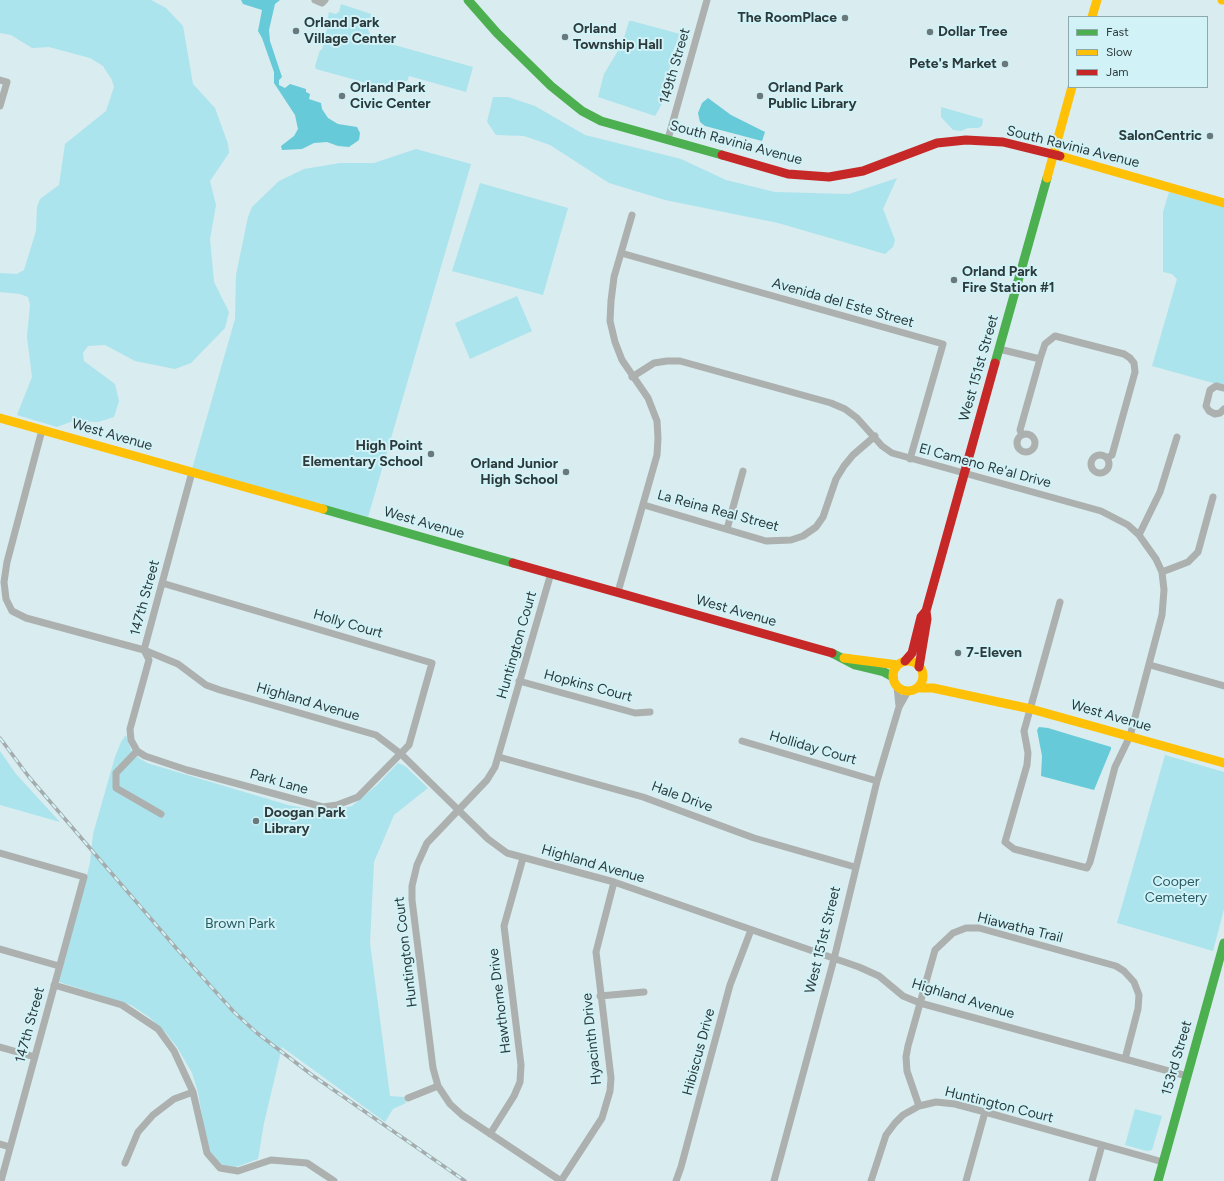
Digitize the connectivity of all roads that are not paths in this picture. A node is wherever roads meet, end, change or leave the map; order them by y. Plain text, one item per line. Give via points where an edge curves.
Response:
1 (315, 0) edge
2 (325, 0) edge
3 (468, 0) edge
4 (707, 0) edge
5 (1097, 0) edge
6 (1092, 16) edge
7 (3, 81) edge
8 (1072, 88) edge
9 (0, 106) edge
10 (668, 139) junction
11 (1054, 154) junction
12 (1224, 203) edge
13 (632, 215) dead end
14 (621, 253) junction
15 (999, 349) junction
16 (1040, 359) junction
17 (632, 377) junction
18 (1224, 388) edge
19 (1224, 408) edge
20 (0, 418) edge
21 (42, 430) junction
22 (1022, 435) dead end
23 (874, 436) junction
24 (1177, 437) dead end
25 (1106, 458) dead end
26 (910, 459) junction
27 (743, 470) dead end
28 (192, 472) junction
29 (964, 474) junction
30 (1213, 497) dead end
31 (644, 505) junction
32 (727, 529) junction
33 (1139, 535) junction
34 (1162, 572) junction
35 (551, 573) junction
36 (162, 583) junction
37 (618, 592) junction
38 (1060, 602) dead end
39 (926, 611) junction
40 (144, 650) junction
41 (840, 658) junction
42 (902, 663) junction
43 (1150, 665) junction
44 (921, 670) junction
45 (893, 677) junction
46 (519, 681) junction
47 (1224, 686) edge
48 (897, 687) junction
49 (917, 688) junction
50 (908, 691) junction
51 (989, 699) junction
52 (900, 707) junction
53 (1031, 708) junction
54 (650, 712) dead end
55 (1130, 736) junction
56 (742, 741) dead end
57 (137, 751) junction
58 (401, 754) junction
59 (499, 757) junction
60 (1224, 762) edge
61 (877, 781) junction
62 (458, 810) junction
63 (161, 814) dead end
64 (0, 853) edge
65 (523, 858) junction
66 (855, 867) junction
67 (614, 882) junction
68 (751, 930) junction
69 (1224, 943) edge
70 (0, 949) edge
71 (834, 959) junction
72 (59, 966) junction
73 (54, 985) junction
74 (644, 992) dead end
75 (600, 996) junction
76 (920, 1003) junction
77 (0, 1047) edge
78 (35, 1057) junction
79 (1125, 1059) junction
80 (1187, 1076) junction
81 (438, 1086) junction
82 (193, 1092) junction
83 (408, 1098) dead end
84 (919, 1106) junction
85 (985, 1112) junction
86 (490, 1134) junction
87 (0, 1144) edge
88 (1102, 1145) junction
89 (10, 1147) junction
90 (125, 1162) dead end
91 (1163, 1162) junction
92 (323, 1178) edge
93 (1, 1181) edge
94 (334, 1181) edge
95 (561, 1181) edge
96 (676, 1181) edge
97 (774, 1181) edge
98 (871, 1181) edge
99 (966, 1181) edge
100 (1092, 1181) edge
101 (1158, 1181) edge

1 - 2 street via 322,3
3 - 10 street, South Ravinia Avenue via 497,33 570,103 601,121
4 - 10 street, 149th Street
5 - 6 street
7 - 9 street
8 - 11 street, West 151st Street
10 - 11 street, South Ravinia Avenue via 788,174 829,177 863,171 937,143 966,140 1003,142
11 - 12 street, South Ravinia Avenue
11 - 15 street, West 151st Street
13 - 14 street
14 - 17 street via 614,277 610,321 620,354
14 - 26 street, Avenida del Este Street via 943,344
15 - 16 street
15 - 29 street, West 151st Street
16 - 22 street via 1020,430
16 - 25 street via 1045,344 1055,336 1124,354 1134,363 1135,372 1112,455
17 - 23 street, El Cameno Re'al Drive via 654,363 680,361 831,403 845,409
17 - 31 street via 648,398 657,421 657,455
18 - 19 street via 1216,386 1210,390 1206,406 1215,414
20 - 21 street, West Avenue
21 - 28 street, West Avenue
21 - 40 street, Highland Avenue via 7,562 4,582 6,599 12,611 26,618
23 - 26 street, El Cameno Re'al Drive via 892,453
23 - 32 street, La Reina Real Street via 844,466 836,479 823,517 816,527 803,536 786,541 766,540
24 - 33 street via 1160,492
26 - 29 street, El Cameno Re'al Drive
27 - 32 street
28 - 35 street, West Avenue
28 - 36 street, 147th Street
29 - 33 street, El Cameno Re'al Drive via 1101,511 1128,525
29 - 39 street, West 151st Street
30 - 34 street via 1198,552 1188,562
31 - 32 street, La Reina Real Street
31 - 37 street
33 - 34 street, El Cameno Re'al Drive
34 - 43 street, El Cameno Re'al Drive via 1164,602
35 - 37 street, West Avenue
35 - 46 street, Huntington Court
36 - 40 street, 147th Street
36 - 58 street, Holly Court via 432,663 409,745
37 - 41 street, West Avenue via 830,652
38 - 53 street
39 - 42 street, West 151st Street via 920,617 912,653
39 - 44 street, West 151st Street via 927,619 920,654
40 - 57 street, 147th Street via 149,660 130,729 131,740
40 - 58 street, Highland Avenue via 178,664 206,685 376,735
41 - 42 street, West Avenue
41 - 45 street, West Avenue
42 - 44 street via 913,662
42 - 45 street via 895,668
43 - 47 street
43 - 55 street, El Cameno Re'al Drive
44 - 49 street via 922,680
44 - 51 street, West Avenue via 936,682 980,694
45 - 48 street
46 - 54 street, Hopkins Court via 635,713
46 - 59 street, Huntington Court
48 - 50 street
48 - 52 street, West 151st Street
49 - 50 street
49 - 51 street, West Avenue via 933,688 978,699
50 - 52 street, West 151st Street
51 - 53 street, West Avenue
52 - 61 street, West 151st Street
53 - 55 street, West Avenue
53 - 55 street, El Cameno Re'al Drive via 1024,731 1028,765 1005,842 1014,849 1087,868 1115,767
55 - 60 street, West Avenue
56 - 61 street, Holliday Court
57 - 58 street, Park Lane via 187,770 323,807 358,797
57 - 63 street via 116,773 116,788
58 - 62 street, Highland Avenue
59 - 62 street, Huntington Court via 492,773
59 - 66 street, Hale Drive via 643,797 754,838
61 - 66 street, West 151st Street
62 - 65 street, Highland Avenue via 498,847
62 - 81 street, Huntington Court via 427,843 417,865 412,886 433,1068
64 - 72 street, 147th Street via 84,877
65 - 67 street, Highland Avenue
65 - 86 street, Hawthorne Drive via 504,926 521,1065 520,1082
66 - 71 street, West 151st Street
67 - 68 street, Highland Avenue
67 - 75 street, Hyacinth Drive via 596,952
68 - 71 street, Highland Avenue
68 - 96 street, Hibiscus Drive via 730,985
69 - 80 street, 153rd Street
70 - 72 street
71 - 76 street, Highland Avenue via 868,971 903,996
71 - 97 street, West 151st Street
72 - 73 street, 147th Street
73 - 78 street, 147th Street
73 - 82 street via 122,1005 158,1029 174,1051
74 - 75 street
75 - 95 street, Hyacinth Drive via 611,1078 608,1101 596,1129
76 - 79 street, Highland Avenue
76 - 79 street, Hiawatha Trail via 935,950 953,933 966,928 979,928 1116,966 1124,971 1134,982 1139,995 1138,1009
76 - 84 street, Hiawatha Trail via 906,1057 907,1071
77 - 78 street
78 - 89 street, 147th Street
79 - 80 street, Highland Avenue
80 - 91 street, 153rd Street
81 - 83 street
81 - 86 street, Huntington Court via 454,1108
82 - 90 street via 174,1099 153,1114 138,1132
82 - 92 street via 207,1153 220,1168 238,1172 271,1160 308,1164
84 - 85 street, Huntington Court via 936,1102 948,1103
84 - 98 street, Huntington Court via 903,1115 886,1134
85 - 88 street, Huntington Court
85 - 99 street
86 - 95 street, Huntington Court
87 - 89 street
88 - 91 street, Huntington Court
88 - 100 street
89 - 93 street, 147th Street
91 - 101 street, 153rd Street
92 - 94 street

